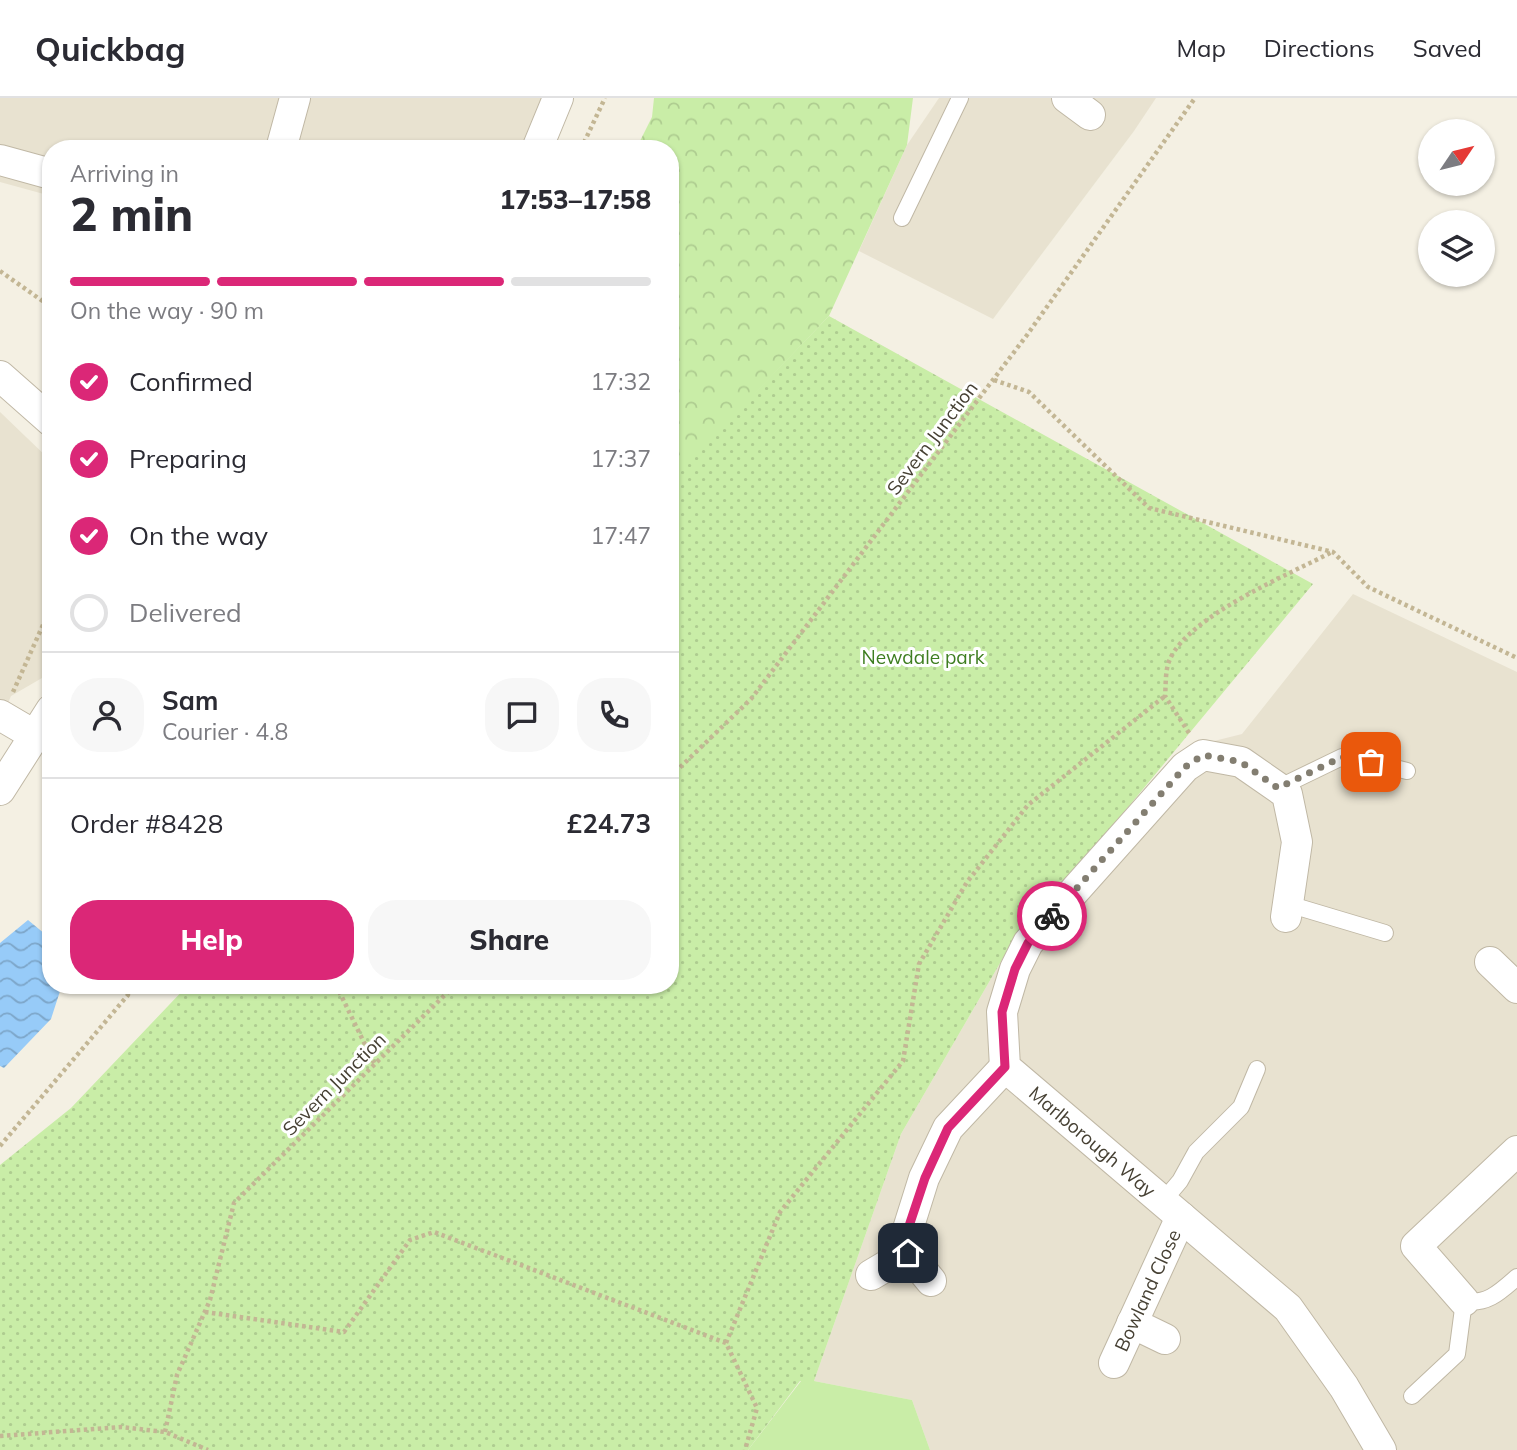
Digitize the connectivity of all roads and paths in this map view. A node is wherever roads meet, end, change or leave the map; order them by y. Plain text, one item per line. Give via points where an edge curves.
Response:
1 (295, 98) edge
2 (558, 98) edge
3 (605, 98) edge
4 (960, 98) edge
5 (1195, 98) edge
6 (283, 140) edge
7 (541, 140) edge
8 (585, 140) edge
9 (0, 160) edge
10 (42, 172) edge
11 (902, 218) dead end
12 (0, 271) edge
13 (42, 301) edge
14 (0, 376) edge
15 (994, 380) junction
16 (42, 413) edge
17 (1333, 552) junction
18 (42, 627) edge
19 (1517, 658) edge
20 (1165, 696) junction
21 (6, 705) edge
22 (42, 723) edge
23 (34, 735) junction
24 (1203, 755) junction
25 (679, 768) edge
26 (1407, 771) dead end
27 (1278, 788) junction
28 (0, 790) edge
29 (1287, 910) joint
30 (1385, 933) dead end
31 (1490, 962) dead end
32 (1517, 988) edge
33 (128, 994) edge
34 (340, 994) edge
35 (446, 994) edge
36 (374, 1063) junction
37 (1005, 1067) junction
38 (1257, 1069) dead end
39 (0, 1146) edge
40 (1517, 1151) edge
41 (1172, 1209) junction
42 (908, 1253) junction
43 (871, 1275) dead end
44 (1517, 1277) edge
45 (931, 1281) dead end
46 (1464, 1301) junction
47 (205, 1312) junction
48 (1132, 1323) junction
49 (1165, 1339) dead end
50 (726, 1343) junction
51 (1114, 1363) dead end
52 (1412, 1396) dead end
53 (164, 1432) junction
54 (0, 1436) edge
55 (208, 1450) edge
56 (745, 1450) edge
57 (1381, 1450) edge

1 - 6 street
2 - 7 street
3 - 8 path
4 - 11 lane
5 - 15 path, Severn Junction
9 - 10 street
12 - 13 path
14 - 16 street
15 - 17 path via 1029,392 1149,508
15 - 25 path, Severn Junction via 751,699
17 - 19 path via 1368,587
17 - 20 path via 1223,609 1188,635 1170,659
18 - 21 path
20 - 24 path
20 - 50 path via 1028,805 967,882 919,964 903,1061 780,1212
21 - 23 street
22 - 23 street
23 - 28 street
24 - 27 street via 1241,762
24 - 37 street via 1185,767 1028,943 1002,1012
26 - 27 lane via 1342,757
27 - 29 street via 1287,794 1297,842
29 - 30 lane
31 - 32 street
33 - 39 path
34 - 36 path
35 - 36 path, Severn Junction
36 - 47 path, Severn Junction via 234,1203
37 - 41 street, Marlborough Way
37 - 42 street via 948,1128 908,1229
38 - 41 lane via 1241,1107 1196,1152
40 - 46 street via 1416,1246
41 - 48 street, Bowland Close
41 - 57 street, Marlborough Way via 1288,1308 1345,1387
42 - 43 street
42 - 45 street
44 - 46 lane via 1498,1294 1478,1303
46 - 52 lane via 1457,1354
47 - 50 path via 344,1332 410,1240 434,1232
47 - 53 path via 177,1375
48 - 49 street
48 - 51 street, Bowland Close
50 - 56 path via 757,1408
53 - 54 path via 121,1426
53 - 55 path

